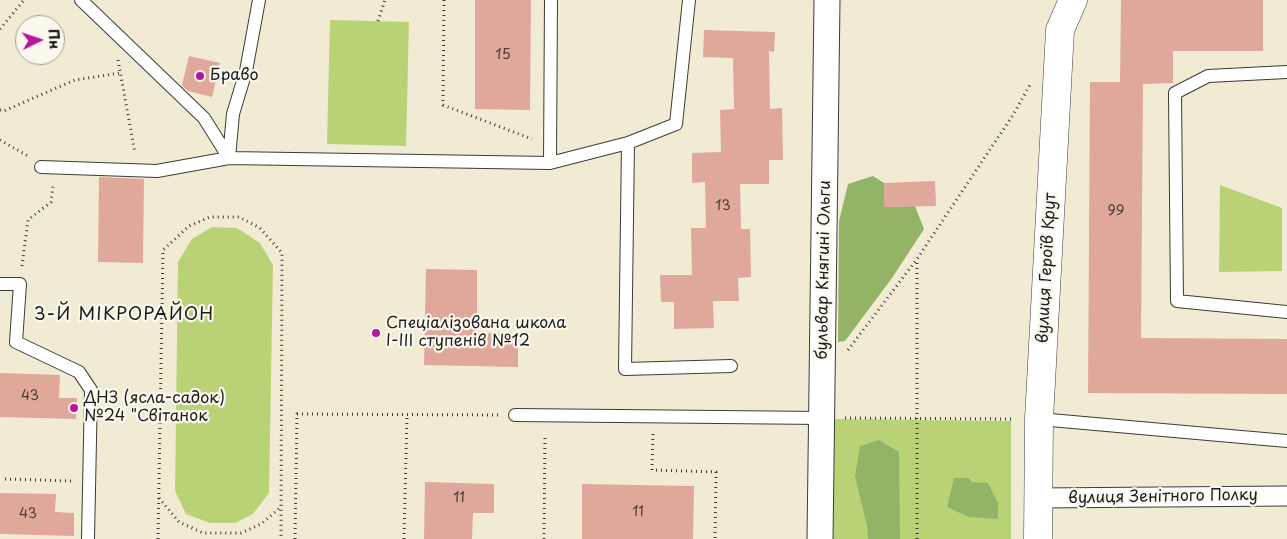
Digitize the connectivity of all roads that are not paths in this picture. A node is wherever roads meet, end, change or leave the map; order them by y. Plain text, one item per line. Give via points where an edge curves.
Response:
1 (81, 0) edge
2 (259, 0) edge
3 (551, 0) edge
4 (689, 0) edge
5 (827, 0) edge
6 (1073, 0) edge
7 (1287, 72) edge
8 (628, 143) junction
9 (229, 158) junction
10 (550, 163) junction
11 (47, 167) road end
12 (0, 284) edge
13 (1287, 312) edge
14 (732, 366) dead end
15 (514, 415) road end
16 (822, 418) junction
17 (1039, 419) junction
18 (1287, 441) edge
19 (1287, 496) edge
20 (1038, 498) junction
21 (88, 539) edge
22 (820, 539) edge
23 (1038, 539) edge

1 - 9 lane via 204,118
2 - 9 lane via 246,71 233,114
3 - 10 lane
4 - 8 lane via 676,124
5 - 16 street, бульвар Княгині Ольги
6 - 17 street, вулиця Героїв Крут via 1060,30
7 - 13 lane via 1208,76 1175,93 1177,302
8 - 10 lane
8 - 14 lane via 625,369
9 - 10 lane
9 - 11 lane via 158,171
12 - 21 lane via 20,284 16,342 79,372 91,390
15 - 16 lane
16 - 22 street, бульвар Княгині Ольги
17 - 18 lane
17 - 20 street, вулиця Героїв Крут
19 - 20 street, вулиця Зенітного Полку
20 - 23 street, вулиця Героїв Крут

